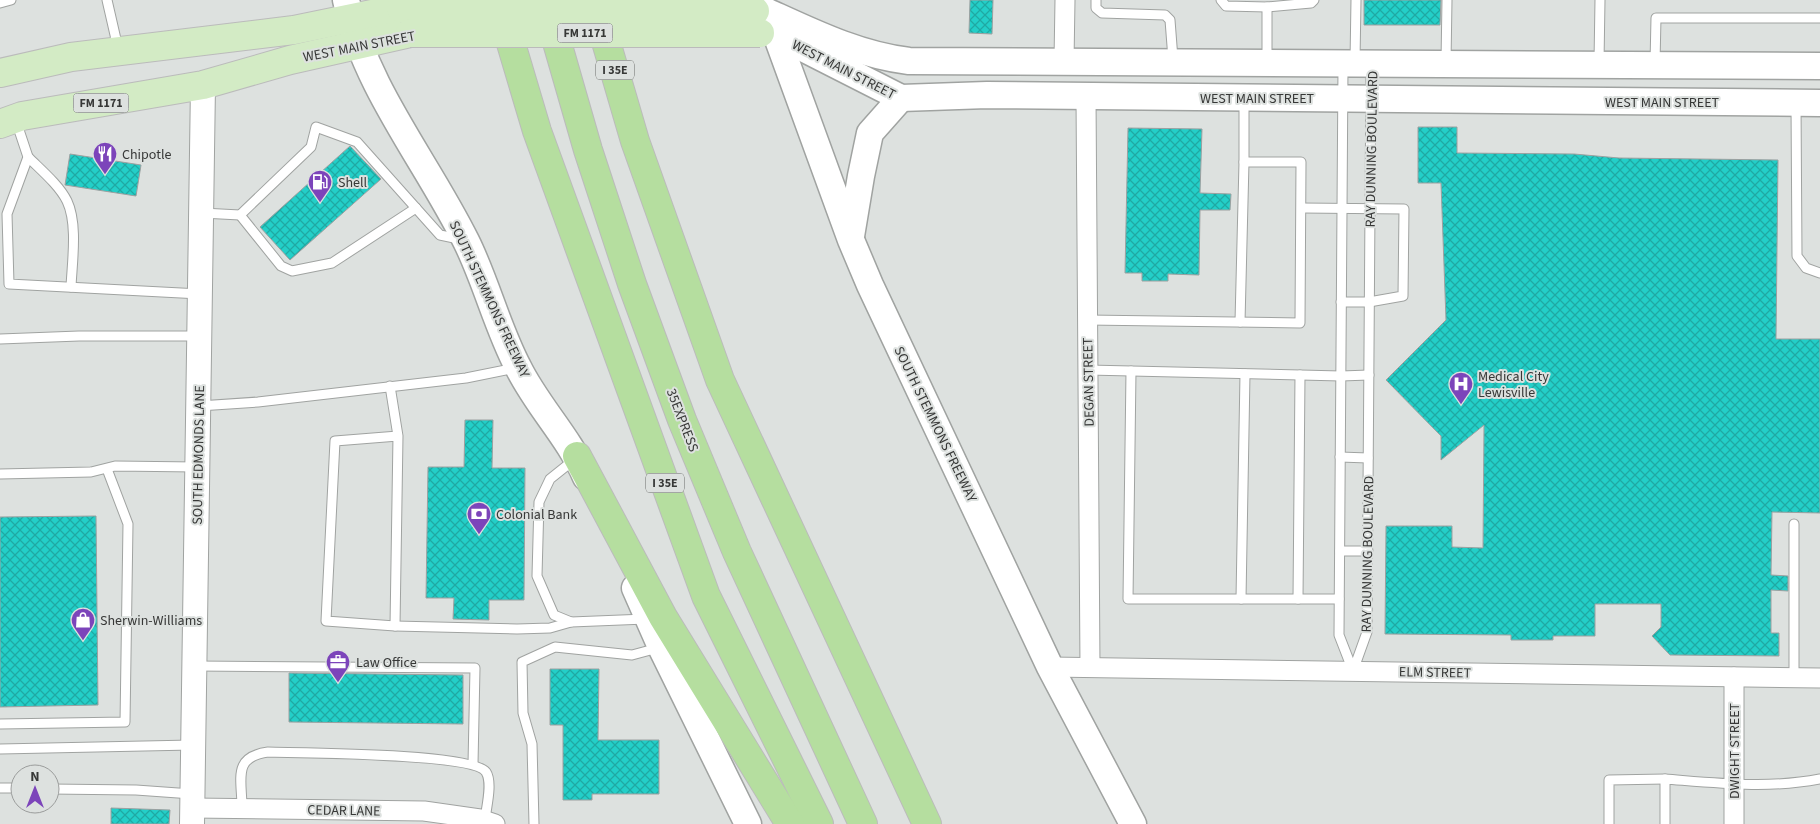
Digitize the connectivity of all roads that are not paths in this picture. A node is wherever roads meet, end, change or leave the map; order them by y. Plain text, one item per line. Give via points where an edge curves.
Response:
1 (12, 0) edge
2 (107, 0) edge
3 (329, 0) edge
4 (498, 0) edge
5 (544, 0) edge
6 (594, 0) edge
7 (1065, 0) edge
8 (1096, 0) edge
9 (1220, 0) edge
10 (1314, 0) edge
11 (1356, 0) edge
12 (1447, 0) edge
13 (1600, 0) edge
14 (0, 3) edge
15 (1267, 7) junction
16 (348, 9) edge
17 (765, 18) edge
18 (1820, 18) edge
19 (294, 30) junction
20 (360, 44) junction
21 (119, 50) junction
22 (1064, 61) junction
23 (1173, 62) junction
24 (1267, 63) junction
25 (1357, 63) junction
26 (1446, 64) junction
27 (1599, 65) junction
28 (1655, 65) junction
29 (1820, 66) edge
30 (0, 73) edge
31 (203, 85) junction
32 (987, 96) junction
33 (901, 98) junction
34 (1086, 98) junction
35 (1244, 98) junction
36 (1342, 98) junction
37 (1370, 99) junction
38 (1808, 103) edge
39 (8, 121) edge
40 (28, 157) junction
41 (1244, 162) junction
42 (416, 208) junction
43 (1302, 208) junction
44 (1342, 209) junction
45 (1370, 209) junction
46 (202, 213) junction
47 (240, 215) junction
48 (466, 240) junction
49 (851, 240) junction
50 (1820, 273) edge
51 (71, 287) junction
52 (200, 294) junction
53 (1341, 302) junction
54 (1369, 302) junction
55 (1087, 320) junction
56 (1240, 322) junction
57 (200, 336) junction
58 (0, 339) edge
59 (518, 368) junction
60 (1088, 370) junction
61 (1131, 371) junction
62 (1245, 374) junction
63 (1300, 375) junction
64 (1369, 375) junction
65 (1341, 376) junction
66 (390, 386) junction
67 (199, 406) junction
68 (398, 436) junction
69 (578, 456) junction
70 (1340, 457) junction
71 (1368, 458) junction
72 (198, 467) junction
73 (106, 469) junction
74 (0, 474) edge
75 (1794, 524) dead end
76 (1340, 551) junction
77 (1368, 551) junction
78 (1241, 599) junction
79 (1298, 599) junction
80 (1339, 599) junction
81 (656, 618) junction
82 (571, 622) junction
83 (395, 626) junction
84 (661, 647) junction
85 (195, 666) junction
86 (1050, 667) junction
87 (1090, 667) junction
88 (1353, 671) junction
89 (1734, 677) junction
90 (1794, 677) junction
91 (1820, 678) edge
92 (0, 724) edge
93 (193, 745) junction
94 (0, 749) edge
95 (473, 764) junction
96 (1665, 779) junction
97 (1820, 779) edge
98 (1734, 784) junction
99 (60, 789) edge
100 (242, 808) junction
101 (192, 809) edge
102 (372, 817) edge
103 (490, 822) edge
104 (534, 824) edge
105 (748, 824) edge
106 (790, 824) edge
107 (819, 824) edge
108 (863, 824) edge
109 (927, 824) edge
110 (1133, 824) edge
111 (1609, 824) edge
112 (1665, 824) edge
113 (1734, 824) edge

1 - 14 lane
2 - 21 lane
3 - 19 main road via 316,18
4 - 107 highway, I 35E via 537,131 706,596
5 - 108 highway, 35EXPRESS via 626,266 682,420 737,552
6 - 109 highway, I 35E via 635,141 720,380
7 - 22 street
8 - 23 lane via 1096,8 1102,12 1165,15 1170,20
9 - 15 lane via 1226,6
10 - 15 lane via 1311,4
11 - 25 lane
12 - 26 lane
13 - 27 lane
15 - 24 lane
16 - 17 main road, WEST MAIN STREET / FM 1171, bridge
16 - 19 main road, WEST MAIN STREET / FM 1171
16 - 20 main road, SOUTH STEMMONS FREEWAY
17 - 20 main road, WEST MAIN STREET / FM 1171, bridge via 410,33
17 - 22 main road, WEST MAIN STREET via 898,59
17 - 33 main road, WEST MAIN STREET
17 - 49 main road, SOUTH STEMMONS FREEWAY
18 - 28 lane via 1656,18
19 - 21 main road, WEST MAIN STREET / FM 1171
20 - 31 main road, WEST MAIN STREET / FM 1171
20 - 48 main road, SOUTH STEMMONS FREEWAY via 397,122
21 - 30 main road, WEST MAIN STREET / FM 1171
22 - 23 main road, WEST MAIN STREET
22 - 32 main road via 1050,76
23 - 24 main road, WEST MAIN STREET
24 - 25 main road, WEST MAIN STREET
25 - 26 main road, WEST MAIN STREET
25 - 36 lane, RAY DUNNING BOULEVARD
25 - 37 lane, RAY DUNNING BOULEVARD
26 - 27 main road, WEST MAIN STREET
27 - 28 main road, WEST MAIN STREET
28 - 29 main road, WEST MAIN STREET
31 - 39 main road, WEST MAIN STREET / FM 1171
31 - 46 street, SOUTH EDMONDS LANE
32 - 33 main road, WEST MAIN STREET
32 - 34 main road, WEST MAIN STREET
33 - 49 main road via 870,133
34 - 35 main road, WEST MAIN STREET
34 - 55 street, DEGAN STREET
35 - 36 main road, WEST MAIN STREET
35 - 41 lane
36 - 37 main road, WEST MAIN STREET
36 - 44 lane, RAY DUNNING BOULEVARD
37 - 38 main road, WEST MAIN STREET
37 - 45 lane, RAY DUNNING BOULEVARD
38 - 50 lane via 1797,256 1806,268
39 - 40 lane
40 - 51 lane via 67,202 74,232
40 - 51 lane via 7,214 9,284
41 - 43 lane via 1301,162
41 - 56 lane
42 - 47 lane via 332,263 292,271 281,266
42 - 47 lane via 357,142 316,127 311,147
42 - 48 lane via 440,235
43 - 44 lane
43 - 56 lane via 1300,323
44 - 45 lane
44 - 53 lane, RAY DUNNING BOULEVARD
45 - 54 lane, RAY DUNNING BOULEVARD
45 - 54 lane via 1404,210 1403,296
46 - 47 lane
46 - 52 street, SOUTH EDMONDS LANE
48 - 59 main road, SOUTH STEMMONS FREEWAY
49 - 86 main road, SOUTH STEMMONS FREEWAY
51 - 52 lane
52 - 57 street, SOUTH EDMONDS LANE
53 - 54 lane
53 - 65 lane, RAY DUNNING BOULEVARD
54 - 64 lane, RAY DUNNING BOULEVARD
55 - 56 lane
55 - 60 street, DEGAN STREET
57 - 58 lane
57 - 67 street, SOUTH EDMONDS LANE
59 - 66 lane via 466,378
59 - 69 main road, SOUTH STEMMONS FREEWAY
60 - 61 lane
60 - 87 street, DEGAN STREET
61 - 62 lane
61 - 78 lane via 1128,599
62 - 63 lane
62 - 78 lane
63 - 65 lane
63 - 79 lane
64 - 65 lane
64 - 71 lane, RAY DUNNING BOULEVARD
65 - 70 lane, RAY DUNNING BOULEVARD
66 - 67 lane
66 - 68 lane
67 - 72 street, SOUTH EDMONDS LANE
68 - 83 lane
68 - 83 lane via 335,441 326,621
69 - 81 highway
69 - 82 lane via 550,479 539,502 538,576 554,615
70 - 71 lane
70 - 76 lane, RAY DUNNING BOULEVARD
71 - 77 lane, RAY DUNNING BOULEVARD
72 - 73 lane via 115,466
72 - 85 street, SOUTH EDMONDS LANE
73 - 74 lane
73 - 92 lane via 128,524 125,722
75 - 90 lane
76 - 77 lane
76 - 80 lane, RAY DUNNING BOULEVARD
77 - 88 lane, RAY DUNNING BOULEVARD via 1367,632
78 - 79 lane
79 - 80 lane
80 - 88 lane, RAY DUNNING BOULEVARD via 1339,635
81 - 82 lane
81 - 84 main road
81 - 106 highway
82 - 83 lane via 550,628
84 - 104 lane via 632,655 555,647 522,662 523,713 532,744
84 - 105 main road
85 - 93 street, SOUTH EDMONDS LANE
85 - 95 lane via 475,668
86 - 87 street, ELM STREET
86 - 110 main road, SOUTH STEMMONS FREEWAY
87 - 88 street, ELM STREET
88 - 89 street, ELM STREET
89 - 90 street, ELM STREET
89 - 98 street, DWIGHT STREET
90 - 91 street, ELM STREET
93 - 94 lane
93 - 101 street, SOUTH EDMONDS LANE
95 - 100 lane via 403,757 254,754 245,760 242,767
95 - 103 lane via 480,765 487,773
96 - 98 lane
96 - 111 lane via 1609,780
96 - 112 lane
97 - 98 lane via 1794,784
98 - 113 street, DWIGHT STREET
99 - 101 lane via 136,790
100 - 101 street, CEDAR LANE
100 - 102 street, CEDAR LANE
102 - 103 street, CEDAR LANE via 424,812

